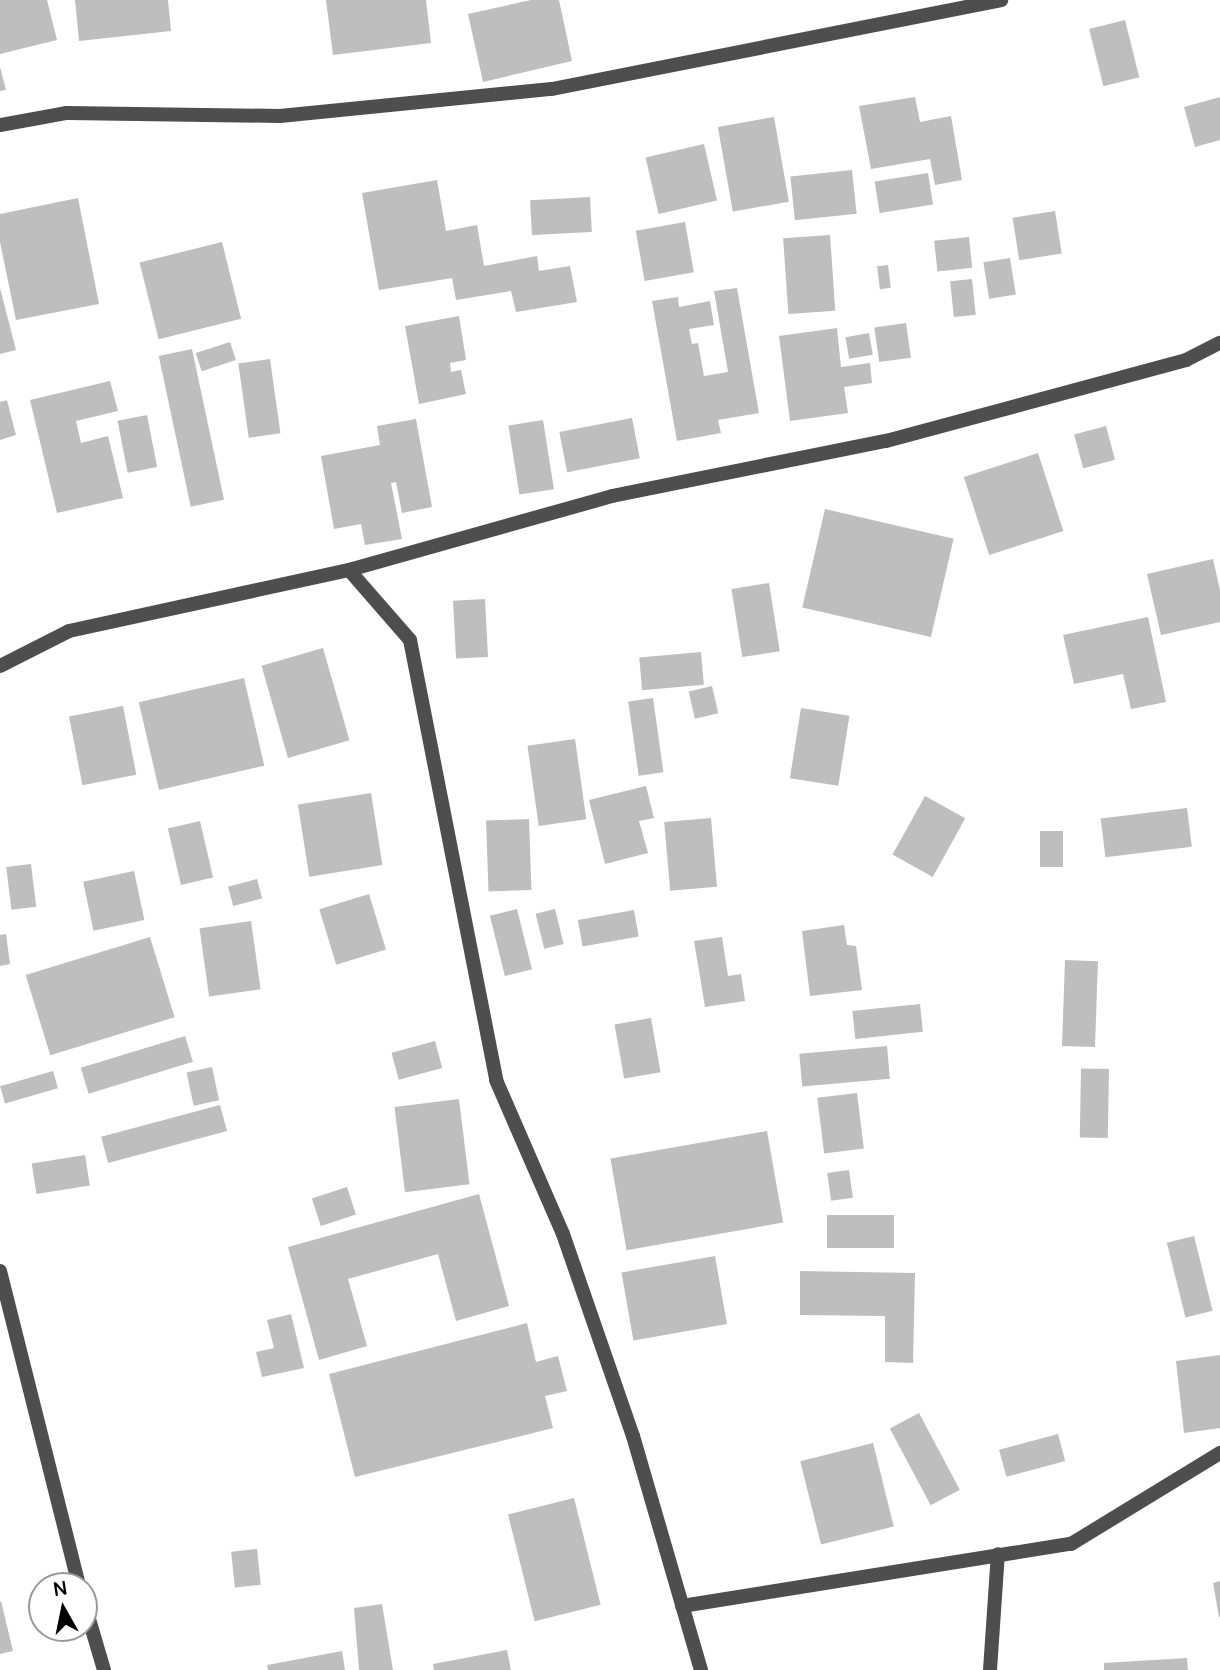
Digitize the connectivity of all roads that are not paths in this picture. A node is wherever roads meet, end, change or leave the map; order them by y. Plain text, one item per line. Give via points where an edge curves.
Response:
1 (1001, 0) edge
2 (0, 125) edge
3 (1220, 343) edge
4 (349, 570) junction
5 (0, 666) edge
6 (0, 1270) edge
7 (1220, 1454) edge
8 (998, 1554) junction
9 (76, 1572) edge
10 (682, 1606) junction
11 (96, 1642) edge
12 (104, 1670) edge
13 (701, 1670) edge
14 (990, 1670) edge

1 - 2 street via 552,89 280,116 67,113
3 - 4 street via 1186,360 886,441 612,496
4 - 5 street via 69,631
4 - 10 street via 410,640 496,1080 563,1234 634,1436
6 - 9 street
7 - 8 street via 1071,1544
8 - 10 street
8 - 14 street
10 - 13 street
11 - 12 street

